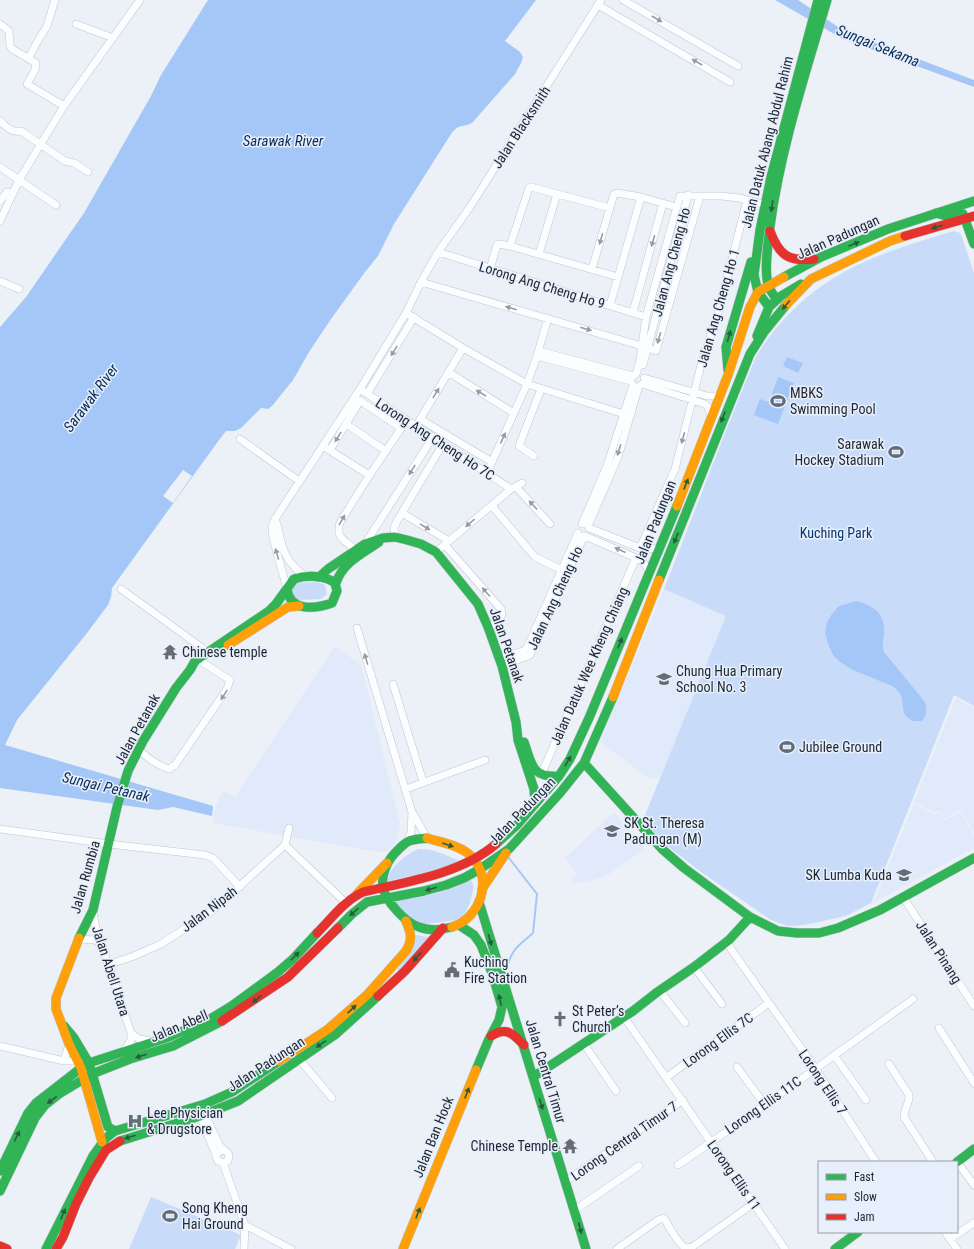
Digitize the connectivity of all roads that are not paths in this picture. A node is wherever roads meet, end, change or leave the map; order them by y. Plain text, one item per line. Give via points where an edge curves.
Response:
1 (55, 0) edge
2 (140, 0) edge
3 (623, 0) edge
4 (827, 0) edge
5 (599, 2) edge
6 (819, 6) edge
7 (0, 24) edge
8 (76, 24) dead end
9 (813, 30) junction
10 (113, 38) junction
11 (30, 58) junction
12 (738, 66) dead end
13 (730, 82) dead end
14 (64, 106) junction
15 (0, 121) edge
16 (40, 145) junction
17 (0, 167) edge
18 (88, 172) dead end
19 (19, 180) junction
20 (13, 194) junction
21 (557, 194) junction
22 (688, 195) junction
23 (700, 196) junction
24 (641, 197) junction
25 (747, 200) junction
26 (0, 201) edge
27 (974, 201) edge
28 (663, 203) junction
29 (764, 204) junction
30 (56, 206) dead end
31 (676, 207) junction
32 (610, 208) junction
33 (936, 213) junction
34 (970, 217) edge
35 (0, 221) edge
36 (769, 228) junction
37 (760, 230) junction
38 (974, 244) edge
39 (510, 246) junction
40 (438, 252) junction
41 (539, 254) junction
42 (821, 258) junction
43 (490, 269) junction
44 (592, 269) junction
45 (618, 277) junction
46 (811, 279) junction
47 (0, 281) edge
48 (421, 282) junction
49 (768, 285) junction
50 (19, 289) dead end
51 (758, 292) junction
52 (777, 300) junction
53 (610, 305) junction
54 (769, 307) junction
55 (632, 312) junction
56 (406, 313) junction
57 (414, 317) junction
58 (646, 317) junction
59 (548, 318) junction
60 (645, 347) junction
61 (463, 348) junction
62 (538, 353) junction
63 (750, 354) junction
64 (448, 372) junction
65 (728, 375) junction
66 (637, 380) junction
67 (527, 384) junction
68 (360, 389) junction
69 (541, 389) junction
70 (367, 394) junction
71 (694, 396) junction
72 (719, 396) junction
73 (357, 399) junction
74 (514, 413) junction
75 (624, 414) junction
76 (712, 417) junction
77 (420, 419) junction
78 (407, 420) junction
79 (346, 424) junction
80 (416, 426) junction
81 (401, 428) junction
82 (433, 437) junction
83 (240, 439) dead end
84 (444, 444) junction
85 (323, 445) junction
86 (330, 450) junction
87 (386, 451) junction
88 (534, 456) dead end
89 (492, 462) junction
90 (487, 473) junction
91 (369, 476) junction
92 (299, 481) junction
93 (516, 486) junction
94 (492, 506) junction
95 (402, 513) junction
96 (275, 519) junction
97 (550, 524) dead end
98 (586, 526) junction
99 (582, 535) junction
100 (395, 537) junction
101 (383, 538) junction
102 (447, 543) junction
103 (365, 544) junction
104 (640, 548) junction
105 (660, 549) junction
106 (355, 551) junction
107 (436, 552) junction
108 (636, 558) junction
109 (562, 570) junction
110 (650, 572) junction
111 (305, 576) junction
112 (319, 577) junction
113 (336, 584) junction
114 (122, 589) dead end
115 (287, 590) junction
116 (299, 606) junction
117 (492, 625) junction
118 (356, 628) dead end
119 (207, 653) junction
120 (202, 662) junction
121 (501, 662) junction
122 (190, 670) junction
123 (393, 684) dead end
124 (516, 722) junction
125 (138, 749) junction
126 (484, 760) dead end
127 (584, 763) junction
128 (541, 775) junction
129 (559, 776) junction
130 (423, 782) junction
131 (406, 789) junction
132 (535, 802) junction
133 (117, 806) joint
134 (412, 812) junction
135 (289, 828) dead end
136 (0, 829) edge
137 (427, 838) junction
138 (408, 842) junction
139 (109, 844) junction
140 (285, 845) junction
141 (509, 849) junction
142 (473, 858) junction
143 (974, 858) edge
144 (388, 861) junction
145 (480, 869) junction
146 (240, 887) junction
147 (383, 887) junction
148 (482, 889) junction
149 (355, 896) junction
150 (903, 897) junction
151 (389, 899) junction
152 (480, 902) junction
153 (346, 903) junction
154 (93, 910) junction
155 (750, 917) junction
156 (406, 921) junction
157 (459, 925) junction
158 (443, 928) junction
159 (79, 939) junction
160 (726, 942) junction
161 (102, 944) junction
162 (108, 965) junction
163 (694, 967) junction
164 (660, 991) junction
165 (913, 999) dead end
166 (769, 1003) junction
167 (722, 1004) dead end
168 (974, 1006) edge
169 (624, 1017) junction
170 (60, 1022) junction
171 (685, 1023) dead end
172 (938, 1028) dead end
173 (131, 1033) junction
174 (490, 1036) junction
175 (155, 1042) junction
176 (69, 1044) junction
177 (584, 1044) junction
178 (524, 1045) junction
179 (0, 1046) edge
180 (124, 1051) junction
181 (834, 1055) junction
182 (299, 1059) junction
183 (64, 1061) junction
184 (83, 1064) junction
185 (889, 1064) dead end
186 (737, 1067) dead end
187 (815, 1068) junction
188 (88, 1076) junction
189 (533, 1077) junction
190 (667, 1077) junction
191 (974, 1083) edge
192 (616, 1091) dead end
193 (332, 1098) dead end
194 (683, 1100) junction
195 (866, 1100) dead end
196 (765, 1105) junction
197 (202, 1116) junction
198 (115, 1131) junction
199 (711, 1141) junction
200 (102, 1142) junction
201 (974, 1149) edge
202 (224, 1150) junction
203 (216, 1155) junction
204 (875, 1161) edge
205 (932, 1161) edge
206 (958, 1161) edge
207 (223, 1163) junction
208 (958, 1163) edge
209 (678, 1165) dead end
210 (639, 1166) dead end
211 (0, 1171) edge
212 (566, 1182) junction
213 (974, 1185) edge
214 (0, 1191) edge
215 (754, 1203) junction
216 (575, 1210) junction
217 (974, 1223) edge
218 (245, 1225) junction
219 (857, 1233) edge
220 (946, 1233) edge
221 (950, 1239) junction
222 (0, 1246) edge
223 (7, 1249) edge
224 (46, 1249) edge
225 (56, 1249) edge
226 (244, 1249) edge
227 (291, 1249) edge
228 (403, 1249) edge
229 (586, 1249) edge
230 (617, 1249) edge
231 (785, 1249) edge
232 (835, 1249) edge
233 (957, 1249) edge

1 - 11 street via 47,26
2 - 10 street
3 -> 12 street
4 - 6 main road, Jalan Datuk Abang Abdul Rahim
13 -> 5 street
5 - 40 street, Jalan Blacksmith via 470,207
6 - 9 main road, Jalan Datuk Abang Abdul Rahim
7 - 11 street via 9,31 12,49
8 - 10 street
9 - 29 main road, Jalan Datuk Abang Abdul Rahim
9 -> 36 main road, Jalan Datuk Abang Abdul Rahim via 786,141
10 - 14 street
11 - 14 street via 36,66 27,84
14 - 16 street
15 - 16 street via 11,130 21,131
16 - 18 street
16 - 19 street
17 - 19 street
19 - 20 street
19 - 30 street
20 - 26 street via 7,192
20 - 35 street
21 - 32 street
21 - 39 street via 529,188
21 - 41 street
22 - 23 street
22 - 31 street, Jalan Ang Cheng Ho via 680,196
22 - 60 street, Jalan Ang Cheng Ho
23 - 25 street
23 -> 60 street via 656,351
24 - 28 street
24 - 32 street via 616,193
24 - 45 street
25 - 29 street
25 - 71 street, Jalan Ang Cheng Ho 1
27 - 33 main road, Jalan Padungan
28 - 31 street
28 -> 55 street
29 - 37 main road, Jalan Datuk Abang Abdul Rahim
31 - 58 street, Jalan Ang Cheng Ho
32 -> 44 street
33 - 34 main road via 949,217 962,214
42 -> 33 main road, Jalan Padungan via 888,229
34 - 38 main road
34 -> 46 main road, Jalan Padungan via 890,242
36 - 42 main road via 779,250 790,258
36 - 49 main road, Jalan Datuk Abang Abdul Rahim
37 - 51 main road, Jalan Datuk Abang Abdul Rahim via 754,275
65 -> 37 main road via 726,347
39 - 41 street
39 - 43 street via 497,245
40 - 43 street, Lorong Ang Cheng Ho 9
40 - 48 street, Jalan Blacksmith
41 - 44 street
42 - 49 main road, Jalan Padungan
43 - 53 street, Lorong Ang Cheng Ho 9
44 - 45 street
45 - 53 street
46 - 52 main road
46 -> 63 main road, Jalan Padungan via 764,332
47 - 50 street
48 - 56 street, Jalan Blacksmith
59 -> 48 street
49 - 51 main road, Jalan Padungan
49 - 52 main road
51 - 54 main road
51 - 65 main road, Jalan Padungan via 750,307
52 - 54 main road
53 - 55 street, Lorong Ang Cheng Ho 9
54 - 63 main road
55 - 58 street, Lorong Ang Cheng Ho 9
56 - 57 street
56 - 68 street, Jalan Blacksmith
57 - 61 street
57 -> 70 street
58 - 60 street, Jalan Ang Cheng Ho
59 -> 60 street
59 - 62 street
60 - 66 street, Jalan Ang Cheng Ho
61 - 64 street
61 - 67 street
62 - 66 street
62 - 67 street
63 -> 127 main road, Jalan Padungan via 607,712
74 -> 64 street
77 -> 64 street
65 - 72 main road, Jalan Padungan
66 - 71 street
66 - 75 street, Jalan Ang Cheng Ho
66 -> 98 street, Jalan Ang Cheng Ho via 618,457
67 - 69 street
67 - 74 street
68 - 70 street, Lorong Ang Cheng Ho 7C
68 - 73 street, Jalan Blacksmith
69 - 75 street
69 - 88 street via 519,446
70 - 78 street, Lorong Ang Cheng Ho 7C
71 - 72 street
71 - 76 street via 708,407
71 -> 104 street via 675,469
72 - 76 main road, Jalan Padungan
73 - 79 street
73 - 81 street
73 - 85 street
89 -> 74 street
75 - 98 street, Jalan Ang Cheng Ho
105 -> 76 main road, Jalan Padungan
77 - 80 street
77 - 89 street
78 - 80 street, Lorong Ang Cheng Ho 7C
78 - 81 street
79 -> 86 street
79 - 87 street
80 - 82 street, Lorong Ang Cheng Ho 7C
81 - 87 street
82 - 84 street, Lorong Ang Cheng Ho 7C
82 -> 103 street
83 - 92 street
84 - 90 street, Lorong Ang Cheng Ho 7C
84 - 95 street
85 - 86 street
85 - 92 street
86 - 91 street
87 - 91 street
89 - 90 street
90 - 93 street, Lorong Ang Cheng Ho 7C
106 -> 91 street via 342,540 338,526
92 - 96 street
93 - 94 street
97 -> 93 street, Lorong Ang Cheng Ho 7C
94 -> 102 street
94 - 109 street via 535,557
95 - 100 street via 394,528
95 -> 102 street
96 - 111 street via 286,556 293,568
115 -> 96 street via 273,538 272,526
98 - 99 street via 588,533
98 - 99 street via 577,528
98 - 104 street
108 -> 99 street
99 - 109 street, Jalan Ang Cheng Ho
99 - 121 street, Jalan Ang Cheng Ho via 530,655
100 - 101 main road, Jalan Petanak
100 - 107 main road, Jalan Petanak via 421,544
101 - 103 main road, Jalan Petanak
101 - 113 main road via 345,566 339,572
102 - 107 street
117 -> 102 street via 501,616 501,608
103 - 106 main road, Jalan Petanak
104 - 105 street
105 - 110 main road, Jalan Padungan
106 - 112 main road, Jalan Petanak
107 - 117 main road, Jalan Petanak
108 - 110 street via 643,562
108 - 128 street, Jalan Datuk Wee Kheng Chiang
109 - 121 street, Jalan Ang Cheng Ho via 526,648 523,652
129 -> 110 main road, Jalan Padungan via 589,718
111 - 112 main road
111 - 115 main road via 295,579
112 - 113 main road via 327,577
113 - 116 main road via 336,595 332,603 321,607
114 - 119 street
115 - 116 main road via 288,598
115 - 119 main road, Jalan Petanak via 270,610
116 - 120 main road, Jalan Petanak via 288,607
117 - 121 main road, Jalan Petanak
131 -> 118 street
119 - 122 main road, Jalan Petanak via 195,661
120 - 122 main road, Jalan Petanak
120 -> 125 street via 230,680 227,690 175,765 169,769 159,766
121 - 124 main road, Jalan Petanak
122 - 125 main road, Jalan Petanak
123 - 130 street
124 - 128 main road, Jalan Petanak via 533,767
124 - 132 main road, Jalan Petanak via 524,761 534,789
125 - 133 main road, Jalan Petanak
126 - 130 street
127 - 141 main road, Jalan Padungan via 560,794
127 - 155 main road via 662,849
128 - 129 main road
129 - 132 main road, Jalan Padungan
130 - 131 street
131 - 134 street
132 - 142 main road, Jalan Padungan via 517,825 498,843
133 - 139 main road, Jalan Rumbia
134 - 137 street
134 - 138 street
135 - 140 street
136 - 139 street
137 - 138 main road
137 -> 142 main road via 464,851
138 - 144 main road
139 - 146 street via 208,856 213,858
139 - 154 main road, Jalan Rumbia
140 - 146 street, Jalan Nipah
140 - 153 street
141 - 145 main road, Jalan Padungan
141 - 148 main road
142 - 145 main road
142 - 147 main road, Jalan Padungan via 442,872
143 - 150 main road
144 - 147 main road
144 - 149 main road
145 - 148 main road
145 -> 151 main road, Jalan Padungan via 446,885
146 - 162 street, Jalan Nipah via 212,911 161,944
147 - 149 main road, Jalan Abell
147 - 151 main road
148 - 152 main road
149 - 153 main road, Jalan Abell
150 - 155 main road via 838,928 819,933 778,930
150 - 168 street, Jalan Pinang
151 - 156 main road
151 -> 188 main road, Jalan Abell via 367,902 359,908 288,977 239,1012 173,1046 130,1059
152 - 157 main road via 474,914
152 -> 178 main road, Jalan Central Timur
175 -> 153 main road, Jalan Abell via 210,1019 233,1005 293,959
154 - 159 main road, Jalan Rumbia
154 - 161 street, Jalan Abell Utara
155 - 160 main road
156 - 158 main road via 422,929
198 -> 156 main road, Jalan Padungan via 205,1104 232,1092 327,1030 367,995 406,952 411,943
157 - 158 main road
174 -> 157 main road via 502,1008 497,987 480,941
158 -> 182 main road, Jalan Padungan via 405,971 352,1021
159 - 161 street via 95,940
159 - 170 main road, Jalan Rumbia via 56,998
160 - 163 main road
160 - 166 street, Lorong Ellis 7
161 - 162 street, Jalan Abell Utara
162 - 173 street, Jalan Abell Utara
163 - 164 main road
163 - 167 street
164 - 169 main road
164 - 171 street
165 - 181 street, Lorong Ellis 11C
166 - 187 street, Lorong Ellis 7
166 - 190 street, Lorong Ellis 7C
169 - 177 main road
169 - 190 street, Lorong Ellis 11
170 - 176 main road
170 - 184 main road via 74,1038
172 - 191 street
173 - 175 street via 138,1039
173 - 180 street via 131,1040
174 - 178 main road via 505,1030
228 -> 174 main road, Jalan Ban Hock
175 - 180 main road, Jalan Abell
176 - 183 street
176 - 184 main road
177 - 189 main road
177 - 192 street
178 - 189 main road, Jalan Central Timur
179 - 183 street
180 - 184 main road, Jalan Abell
181 - 187 street, Lorong Ellis 11C
181 - 195 street
182 - 193 street
182 - 197 main road, Jalan Padungan via 238,1101
183 - 184 street
184 - 188 main road
211 -> 184 main road, Jalan Abell via 28,1114 40,1099
185 - 205 street via 910,1095 904,1117
186 - 196 street
187 - 196 street, Lorong Ellis 11C
187 - 204 street, Lorong Ellis 7
188 - 198 main road via 108,1127
188 - 200 main road
188 -> 214 main road, Jalan Abell via 45,1106 35,1118
189 -> 212 main road, Jalan Central Timur
190 - 194 street, Lorong Ellis 11
194 - 199 street, Lorong Ellis 11
194 - 212 street, Lorong Central Timur 7
196 - 199 street, Lorong Ellis 11C
197 - 202 street
197 - 203 street
197 -> 225 main road, Jalan Padungan via 130,1137 106,1150 89,1178
198 - 200 main road, Jalan Padungan
199 - 209 street, Lorong Ellis 11C
199 - 215 street, Lorong Ellis 11
224 -> 200 main road, Jalan Padungan
201 - 206 main road
202 - 203 street
202 - 207 street via 228,1152 229,1157 227,1162
203 - 207 street via 218,1161
207 - 218 street
208 - 213 street
210 - 216 street
212 - 216 main road, Jalan Central Timur
215 - 230 street via 692,1247 685,1248 680,1244 664,1218
215 - 231 street, Lorong Ellis 11
216 -> 229 main road, Jalan Central Timur
217 - 221 street
218 - 226 street
218 - 227 street
219 - 232 main road
220 - 221 street
221 - 233 street
222 - 223 main road

